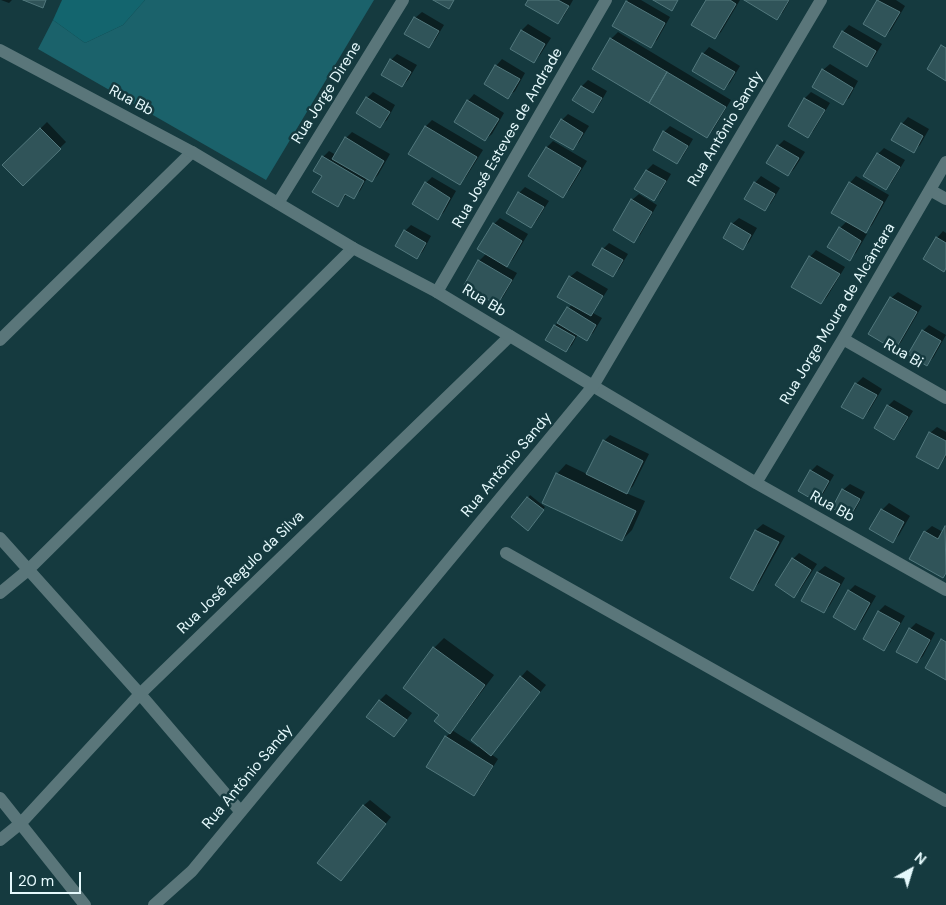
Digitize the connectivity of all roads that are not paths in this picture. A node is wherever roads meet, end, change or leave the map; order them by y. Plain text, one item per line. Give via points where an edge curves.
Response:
1 (403, 0) edge
2 (606, 0) edge
3 (821, 0) edge
4 (0, 50) edge
5 (192, 152) junction
6 (946, 162) edge
7 (930, 190) junction
8 (946, 199) edge
9 (278, 203) junction
10 (353, 248) junction
11 (437, 292) junction
12 (510, 336) junction
13 (843, 339) junction
14 (0, 340) edge
15 (593, 386) junction
16 (946, 398) edge
17 (756, 483) junction
18 (0, 538) edge
19 (506, 553) dead end
20 (28, 570) junction
21 (946, 590) edge
22 (0, 594) edge
23 (140, 694) junction
24 (0, 798) edge
25 (946, 801) edge
26 (240, 811) junction
27 (20, 823) junction
28 (0, 840) edge
29 (85, 905) edge
30 (154, 905) edge

1 - 9 street, Rua Jorge Direne
2 - 11 street, Rua José Esteves de Andrade
3 - 15 street, Rua Antônio Sandy
4 - 5 street, Rua Bb
5 - 9 street, Rua Bb
5 - 14 street
6 - 7 street, Rua Jorge Moura de Alcântara
7 - 8 street
7 - 13 street, Rua Jorge Moura de Alcântara
9 - 10 street, Rua Bb
10 - 11 street, Rua Bb
10 - 20 street
11 - 12 street, Rua Bb
12 - 15 street, Rua Bb
12 - 23 street, Rua José Regulo da Silva
13 - 16 street, Rua Bi
13 - 17 street, Rua Jorge Moura de Alcântara
15 - 17 street, Rua Bb
15 - 26 street, Rua Antônio Sandy
17 - 21 street, Rua Bb
18 - 20 street
19 - 25 street
20 - 22 street
20 - 23 street
23 - 26 street
23 - 27 street, Rua José Regulo da Silva
24 - 27 street
26 - 30 street, Rua Antônio Sandy via 192,871
27 - 28 street, Rua José Regulo da Silva
27 - 29 street

